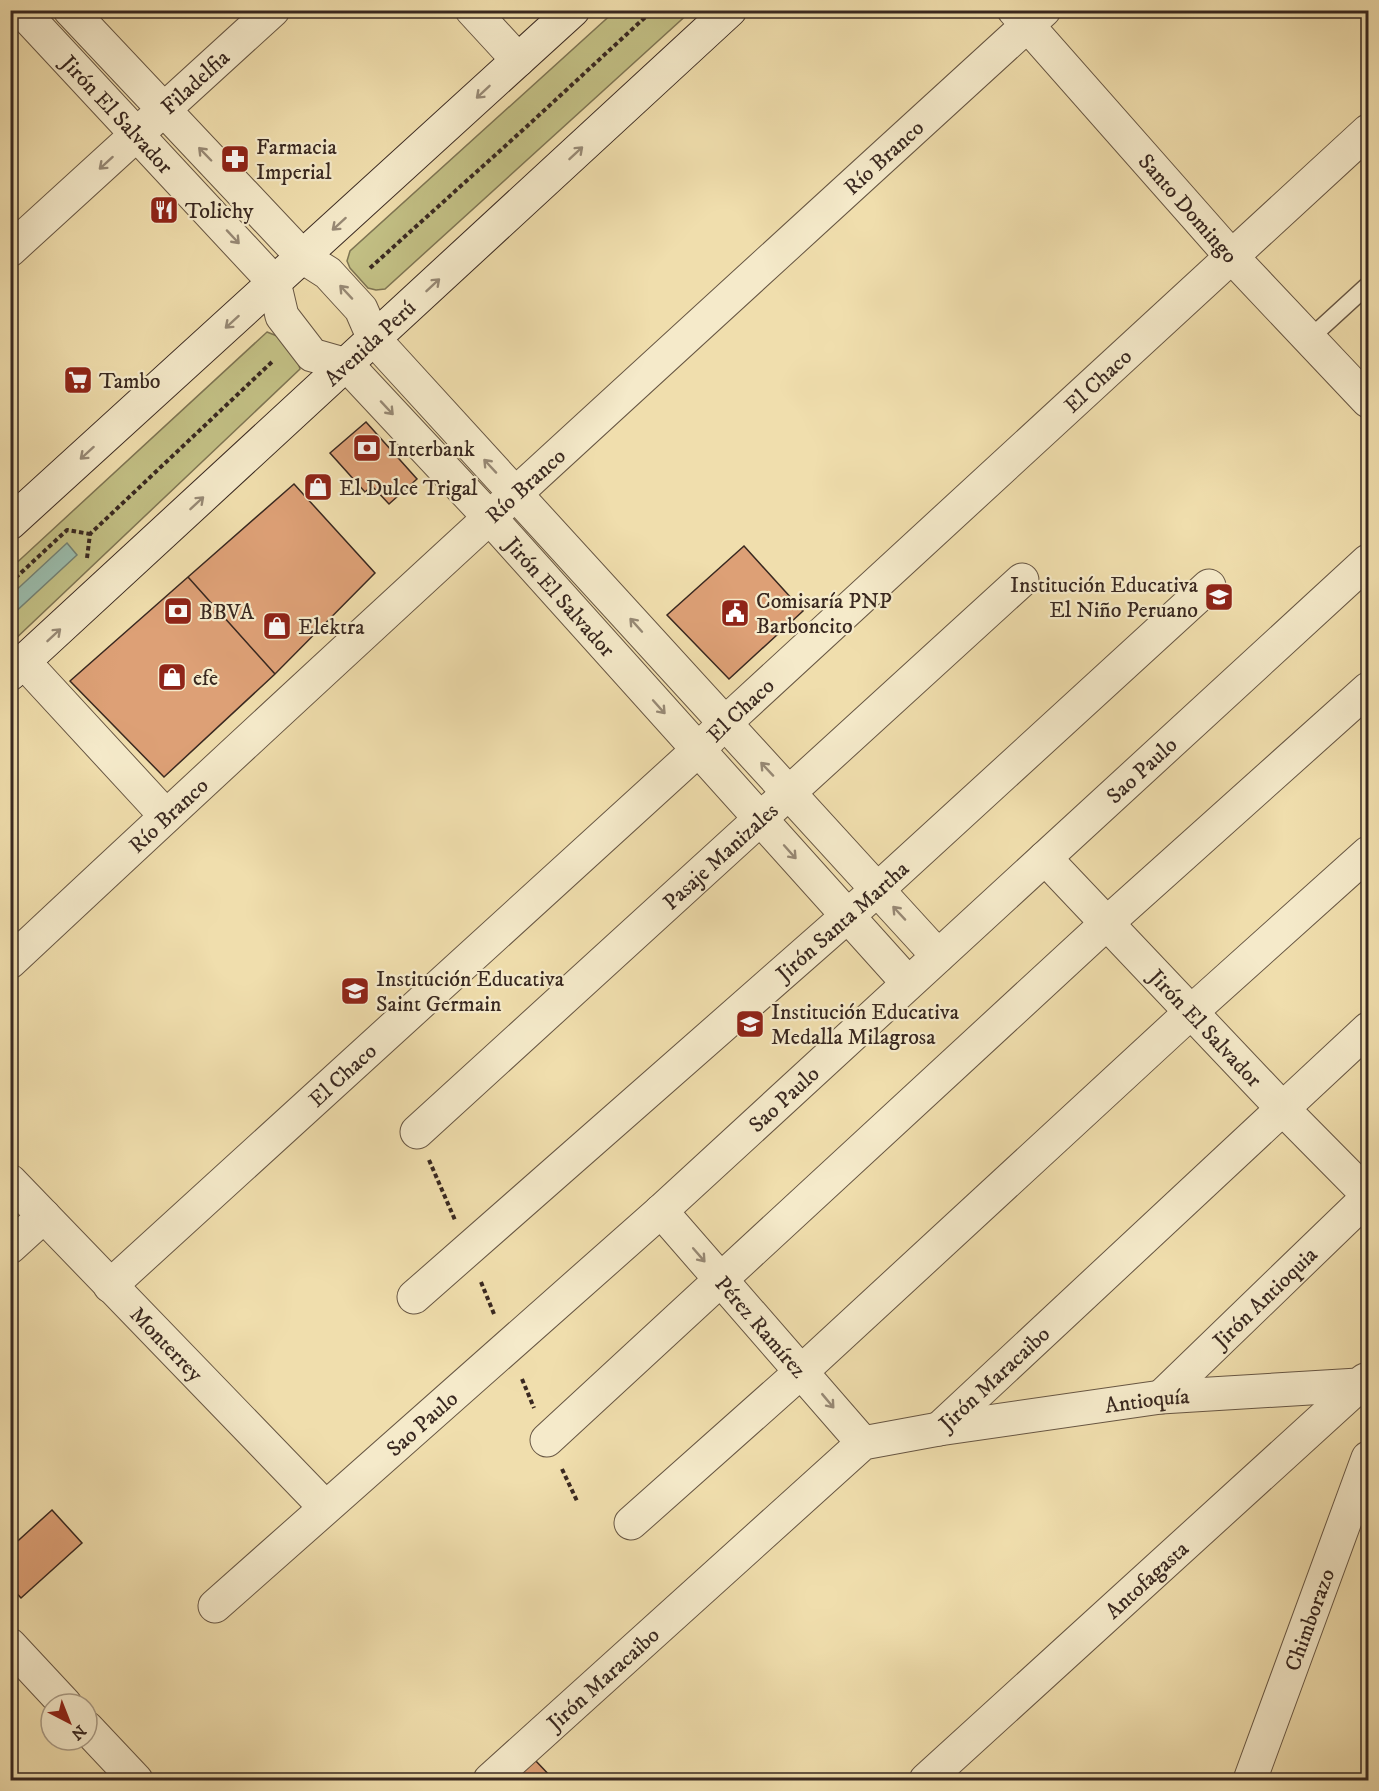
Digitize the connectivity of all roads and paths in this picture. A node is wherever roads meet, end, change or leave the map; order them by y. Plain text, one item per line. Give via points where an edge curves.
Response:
1 (21, 10) edge
2 (70, 10) edge
3 (273, 10) edge
4 (472, 10) edge
5 (573, 10) edge
6 (653, 10) edge
7 (730, 10) edge
8 (1028, 15) edge
9 (518, 60) junction
10 (164, 111) junction
11 (1368, 131) edge
12 (138, 135) junction
13 (10, 250) edge
14 (303, 257) junction
15 (1232, 257) junction
16 (370, 268) dead end
17 (274, 282) junction
18 (1368, 285) edge
19 (374, 339) junction
20 (1309, 339) junction
21 (279, 356) dead end
22 (347, 365) junction
23 (1368, 401) edge
24 (516, 494) junction
25 (490, 518) junction
26 (10, 523) edge
27 (1368, 561) edge
28 (1023, 580) dead end
29 (10, 583) edge
30 (1209, 586) dead end
31 (17, 668) edge
32 (1368, 690) edge
33 (725, 723) junction
34 (698, 750) junction
35 (790, 793) junction
36 (166, 816) junction
37 (760, 820) junction
38 (1368, 854) edge
39 (1044, 858) junction
40 (877, 890) junction
41 (847, 916) junction
42 (1107, 923) junction
43 (939, 956) junction
44 (10, 962) edge
45 (908, 983) junction
46 (1191, 1012) junction
47 (1368, 1029) edge
48 (1283, 1109) junction
49 (417, 1132) dead end
50 (10, 1181) edge
51 (1368, 1196) edge
52 (661, 1211) junction
53 (44, 1216) junction
54 (10, 1247) edge
55 (721, 1279) junction
56 (111, 1286) junction
57 (414, 1296) dead end
58 (802, 1371) junction
59 (1363, 1381) edge
60 (1161, 1397) junction
61 (939, 1429) junction
62 (547, 1440) dead end
63 (863, 1443) junction
64 (1368, 1458) edge
65 (325, 1508) junction
66 (631, 1522) dead end
67 (215, 1606) dead end
68 (10, 1645) edge
69 (54, 1692) edge
70 (99, 1741) edge
71 (135, 1780) edge
72 (490, 1780) edge
73 (926, 1780) edge
74 (1250, 1780) edge

1 - 12 street, Jirón El Salvador
2 - 10 street, Jirón El Salvador
3 - 10 street, Filadelfia
4 - 9 street
5 - 9 street
6 - 16 path
19 -> 7 street, Avenida Perú
8 - 15 street, Santo Domingo
8 - 24 street, Río Branco
9 -> 14 street
10 - 12 street, Filadelfia
14 -> 10 street, Jirón El Salvador
11 - 15 street, El Chaco
12 -> 13 street, Filadelfia
12 -> 17 street, Jirón El Salvador
14 - 17 street
19 -> 14 street, Jirón El Salvador via 362,309 328,273
15 - 20 street, Santo Domingo
15 - 33 street, El Chaco
17 - 22 street, Jirón El Salvador via 282,316 312,355
17 -> 26 street
18 - 20 lane
19 - 22 street, Avenida Perú
24 -> 19 street, Jirón El Salvador
20 - 23 street, Santo Domingo
21 - 29 path via 90,534 67,530
22 -> 25 street, Jirón El Salvador
31 -> 22 street, Avenida Perú
24 - 25 street, Río Branco
33 -> 24 street, Jirón El Salvador
25 -> 34 street, Jirón El Salvador
25 - 36 street, Río Branco
27 - 39 street, Sao Paulo
28 - 35 street, Pasaje Manizales
30 - 40 street, Jirón Santa Martha
31 - 36 street
32 - 42 street
33 - 34 street, El Chaco
35 -> 33 street, Jirón El Salvador
34 - 37 street, Jirón El Salvador
34 - 56 street, El Chaco
35 - 37 street, Pasaje Manizales
35 - 40 street, Jirón El Salvador
36 - 44 street, Río Branco
37 -> 41 street, Jirón El Salvador
37 - 49 street, Pasaje Manizales
38 - 46 street
39 - 42 street, Jirón El Salvador
39 - 43 street, Sao Paulo
40 - 41 street, Jirón Santa Martha
43 -> 40 street, Jirón El Salvador
41 - 45 street, Jirón El Salvador
41 - 57 street, Jirón Santa Martha
42 - 46 street, Jirón El Salvador
42 - 55 street
43 - 45 street, Sao Paulo
45 - 52 street, Sao Paulo
46 - 48 street, Jirón El Salvador
46 - 58 street
47 - 48 street, Jirón Maracaibo
48 - 51 street, Jirón El Salvador
48 - 61 street, Jirón Maracaibo
50 - 53 street, Monterrey
51 - 60 street, Jirón Antioquia
52 -> 55 street, Pérez Ramírez
52 - 65 street, Sao Paulo
53 - 54 street
53 - 56 street, Monterrey
55 - 58 street, Pérez Ramírez
55 - 62 street
56 - 65 street, Monterrey
58 -> 63 street, Pérez Ramírez
58 - 66 street
59 - 60 street, Antioquía
59 - 73 street, Antofagasta
60 - 61 street, Antioquía
61 - 63 street, Jirón Maracaibo
63 - 72 street, Jirón Maracaibo
64 - 74 street, Chimborazo
65 - 67 street, Sao Paulo
68 - 69 street
70 - 71 street

